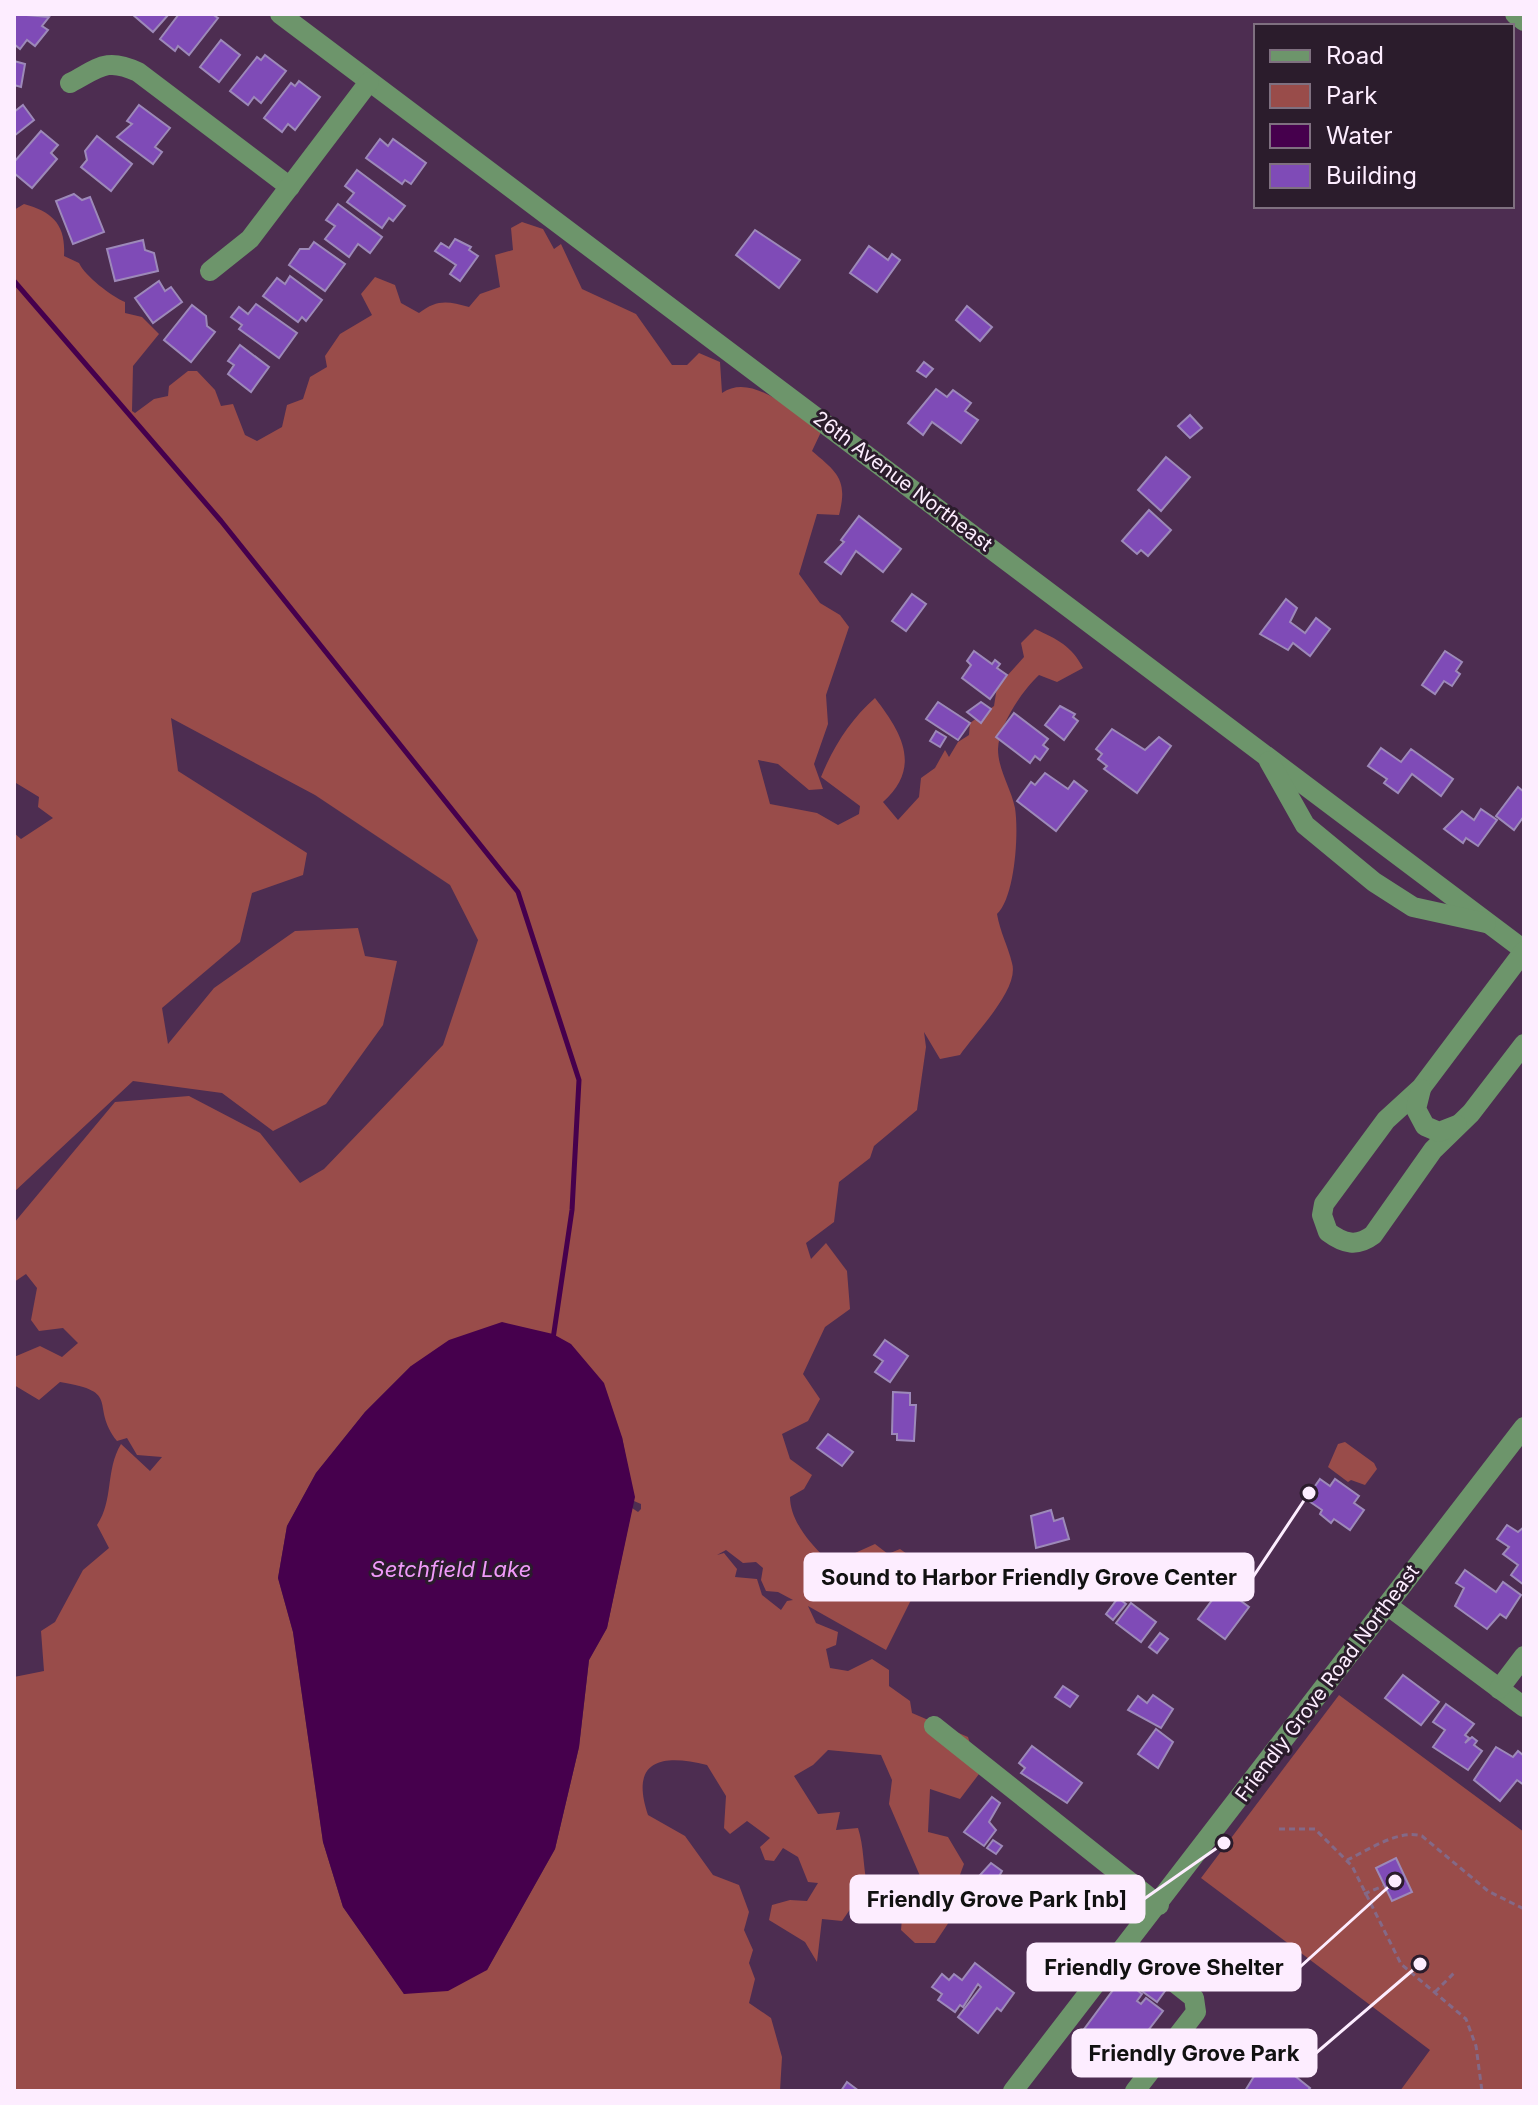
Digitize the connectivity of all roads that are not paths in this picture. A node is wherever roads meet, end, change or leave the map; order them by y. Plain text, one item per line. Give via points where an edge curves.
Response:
1 (280, 14) edge
2 (1515, 14) edge
3 (1524, 21) edge
4 (369, 82) junction
5 (70, 83) dead end
6 (290, 187) junction
7 (210, 271) dead end
8 (1265, 754) junction
9 (1491, 924) junction
10 (1524, 950) edge
11 (1524, 1044) edge
12 (1421, 1088) junction
13 (1457, 1125) junction
14 (1524, 1427) edge
15 (1387, 1605) junction
16 (1524, 1656) edge
17 (1499, 1689) junction
18 (1524, 1707) edge
19 (934, 1726) dead end
20 (1159, 1905) junction
21 (1127, 1945) junction
22 (1013, 2091) edge
23 (1135, 2091) edge

1 - 4 street, 26th Avenue Northeast
2 - 3 street
4 - 6 street
4 - 8 street, 26th Avenue Northeast
5 - 6 street via 106,63 119,63
6 - 7 street via 250,239
8 - 9 street, 26th Avenue Northeast
8 - 9 street via 1305,825 1374,882 1413,907
9 - 10 street, 26th Avenue Northeast
10 - 12 street
11 - 13 street
12 - 13 street via 1416,1109 1425,1126 1439,1132
12 - 13 street via 1386,1120 1324,1204 1328,1232 1351,1244 1373,1235
14 - 15 street, Friendly Grove Road Northeast
15 - 17 street
15 - 20 street, Friendly Grove Road Northeast
16 - 17 street
17 - 18 street
19 - 20 street
20 - 21 street, Friendly Grove Road Northeast
21 - 22 street, Friendly Grove Road Northeast
21 - 23 street via 1194,1998 1196,2012

